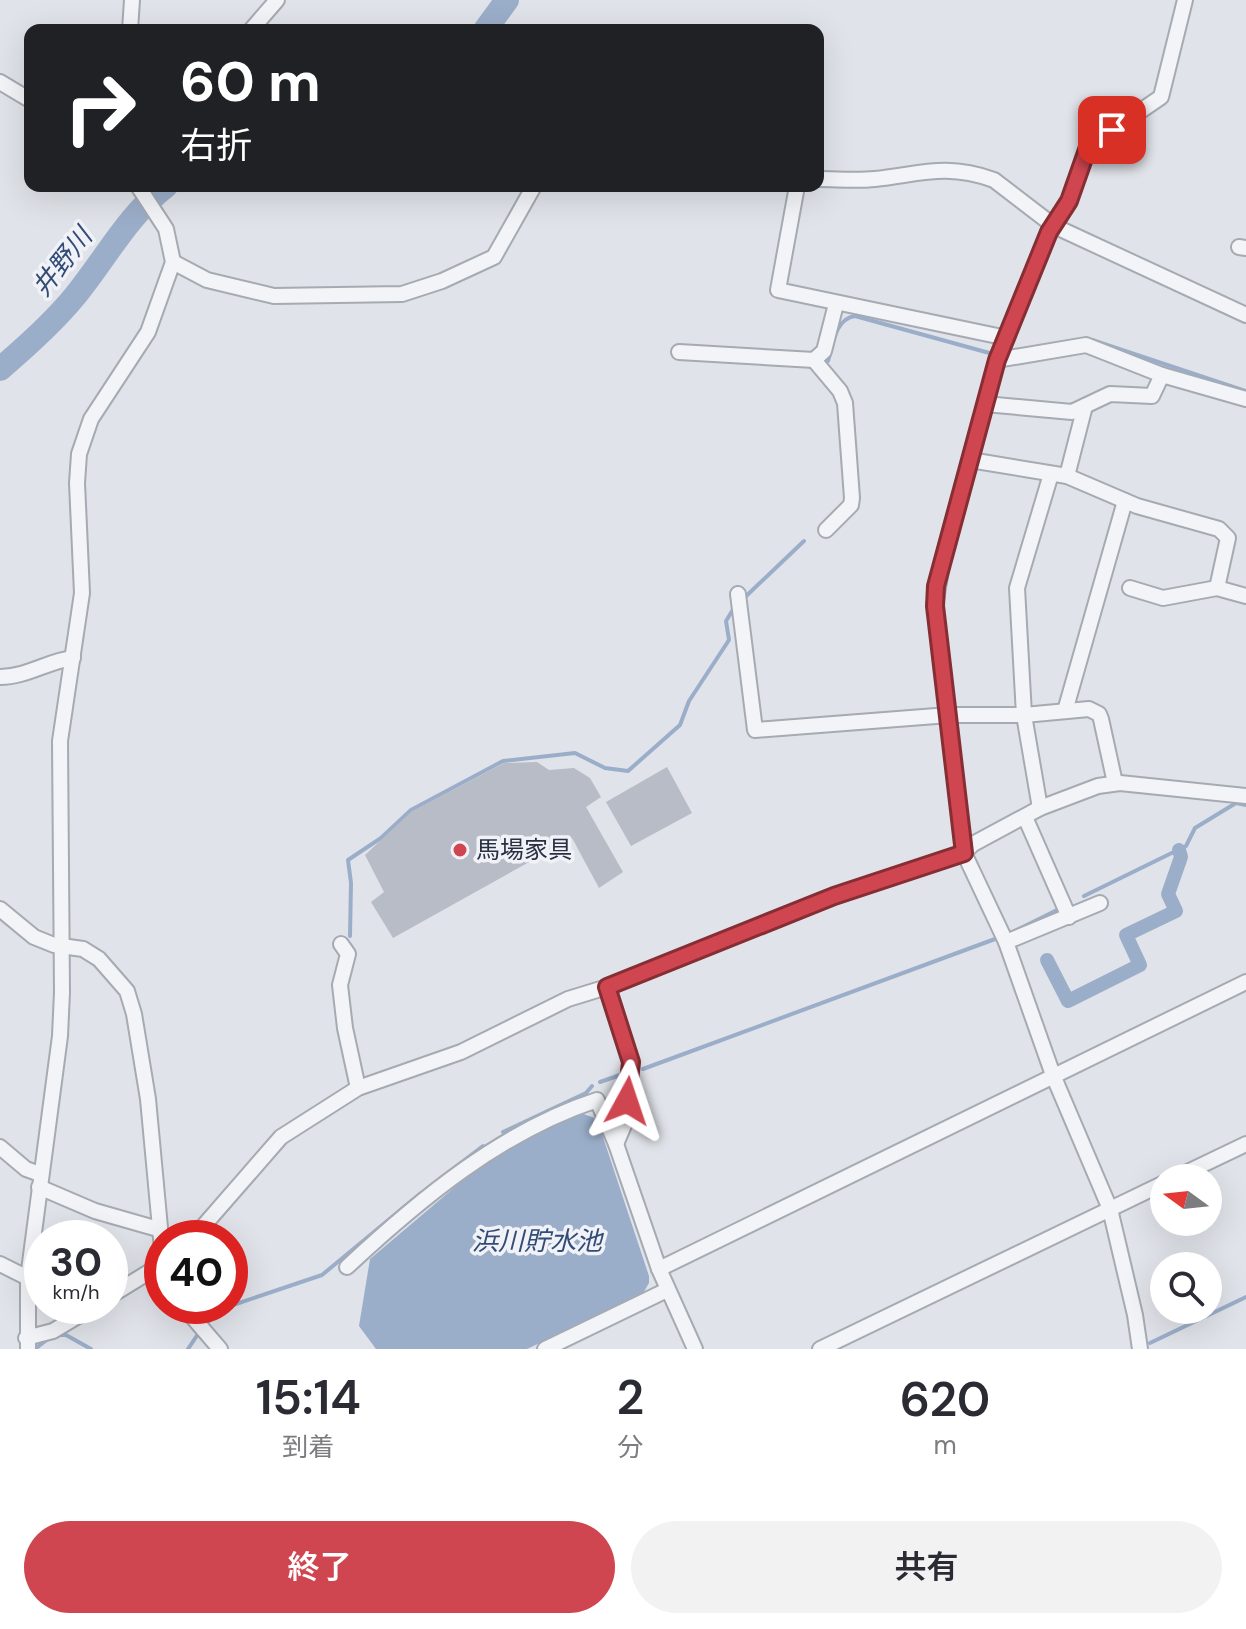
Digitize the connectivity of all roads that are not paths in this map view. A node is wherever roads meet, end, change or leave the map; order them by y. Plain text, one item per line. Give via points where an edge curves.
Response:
1 (132, 0) edge
2 (277, 0) edge
3 (1185, 0) edge
4 (130, 24) edge
5 (256, 24) edge
6 (0, 82) edge
7 (24, 96) edge
8 (824, 179) edge
9 (143, 192) edge
10 (531, 192) edge
11 (796, 192) edge
12 (1054, 226) junction
13 (173, 262) junction
14 (836, 304) junction
15 (1246, 315) edge
16 (1007, 338) junction
17 (679, 352) dead end
18 (814, 360) junction
19 (997, 360) junction
20 (1162, 375) junction
21 (1246, 399) edge
22 (985, 404) junction
23 (1085, 406) junction
24 (970, 460) junction
25 (1051, 474) junction
26 (1067, 476) junction
27 (1125, 501) junction
28 (826, 530) dead end
29 (1130, 588) dead end
30 (1217, 588) junction
31 (738, 594) dead end
32 (1246, 596) edge
33 (73, 658) junction
34 (0, 677) edge
35 (1065, 711) junction
36 (949, 715) junction
37 (1024, 715) junction
38 (1115, 783) junction
39 (1246, 796) edge
40 (1040, 808) junction
41 (1025, 817) junction
42 (964, 853) junction
43 (1100, 903) dead end
44 (0, 909) edge
45 (1069, 917) junction
46 (1006, 942) junction
47 (341, 944) dead end
48 (63, 945) junction
49 (1246, 982) edge
50 (607, 987) junction
51 (1053, 1075) junction
52 (358, 1088) junction
53 (616, 1144) junction
54 (1246, 1144) edge
55 (0, 1147) edge
56 (1204, 1164) edge
57 (39, 1181) junction
58 (1150, 1190) edge
59 (1110, 1209) junction
60 (35, 1220) edge
61 (157, 1220) edge
62 (209, 1220) edge
63 (144, 1225) edge
64 (0, 1264) edge
65 (347, 1267) dead end
66 (659, 1269) junction
67 (24, 1276) edge
68 (667, 1290) junction
69 (27, 1324) edge
70 (65, 1324) edge
71 (198, 1324) edge
72 (27, 1344) edge
73 (220, 1349) edge
74 (545, 1349) edge
75 (695, 1349) edge
76 (820, 1349) edge
77 (1140, 1349) edge

1 - 4 street
2 - 5 street
3 - 12 street via 1161,97 1088,147
6 - 7 street
8 - 12 street via 877,179 930,169 967,173 994,180
9 - 13 street via 160,215
10 - 13 street via 494,257 402,294 274,296 207,280
11 - 14 street via 778,290
12 - 15 street
12 - 16 street
13 - 33 street via 148,332 82,440 77,483 82,593
14 - 16 street
14 - 18 street via 824,351
16 - 19 street
17 - 18 street
18 - 28 street via 845,403 852,498
19 - 20 street via 1086,345
19 - 22 street
20 - 21 street
20 - 23 street via 1152,396 1110,394
22 - 23 street via 1072,412
22 - 24 street
23 - 26 street
24 - 25 street
24 - 36 street via 936,586
25 - 26 street
25 - 37 street via 1017,588
26 - 27 street
27 - 30 street via 1226,533
27 - 35 street
29 - 30 street via 1163,598
30 - 32 street
31 - 36 street via 755,730
33 - 34 street
33 - 48 street via 60,741
35 - 37 street
35 - 38 street via 1089,709 1099,714
36 - 37 street
36 - 42 street
37 - 40 street
38 - 39 street
38 - 40 street
40 - 41 street
41 - 42 street
41 - 45 street
42 - 46 street
42 - 50 street via 834,896
43 - 45 street
44 - 48 street via 34,937
45 - 46 street
46 - 51 street
47 - 52 street via 348,954 341,976 342,1001
48 - 57 street via 60,1036
48 - 61 street via 99,959 127,991 148,1099
49 - 51 street
50 - 52 street via 568,999 438,1061
50 - 53 street via 631,1069 625,1123
51 - 59 street
51 - 66 street
52 - 62 street via 281,1137
53 - 65 street via 597,1100 501,1143
53 - 66 street
54 - 56 street
55 - 57 street
57 - 60 street
57 - 63 street via 95,1211
58 - 59 street
59 - 76 street
59 - 77 street
64 - 67 street
66 - 68 street
68 - 74 street
68 - 75 street
69 - 72 street
70 - 72 street
71 - 73 street

